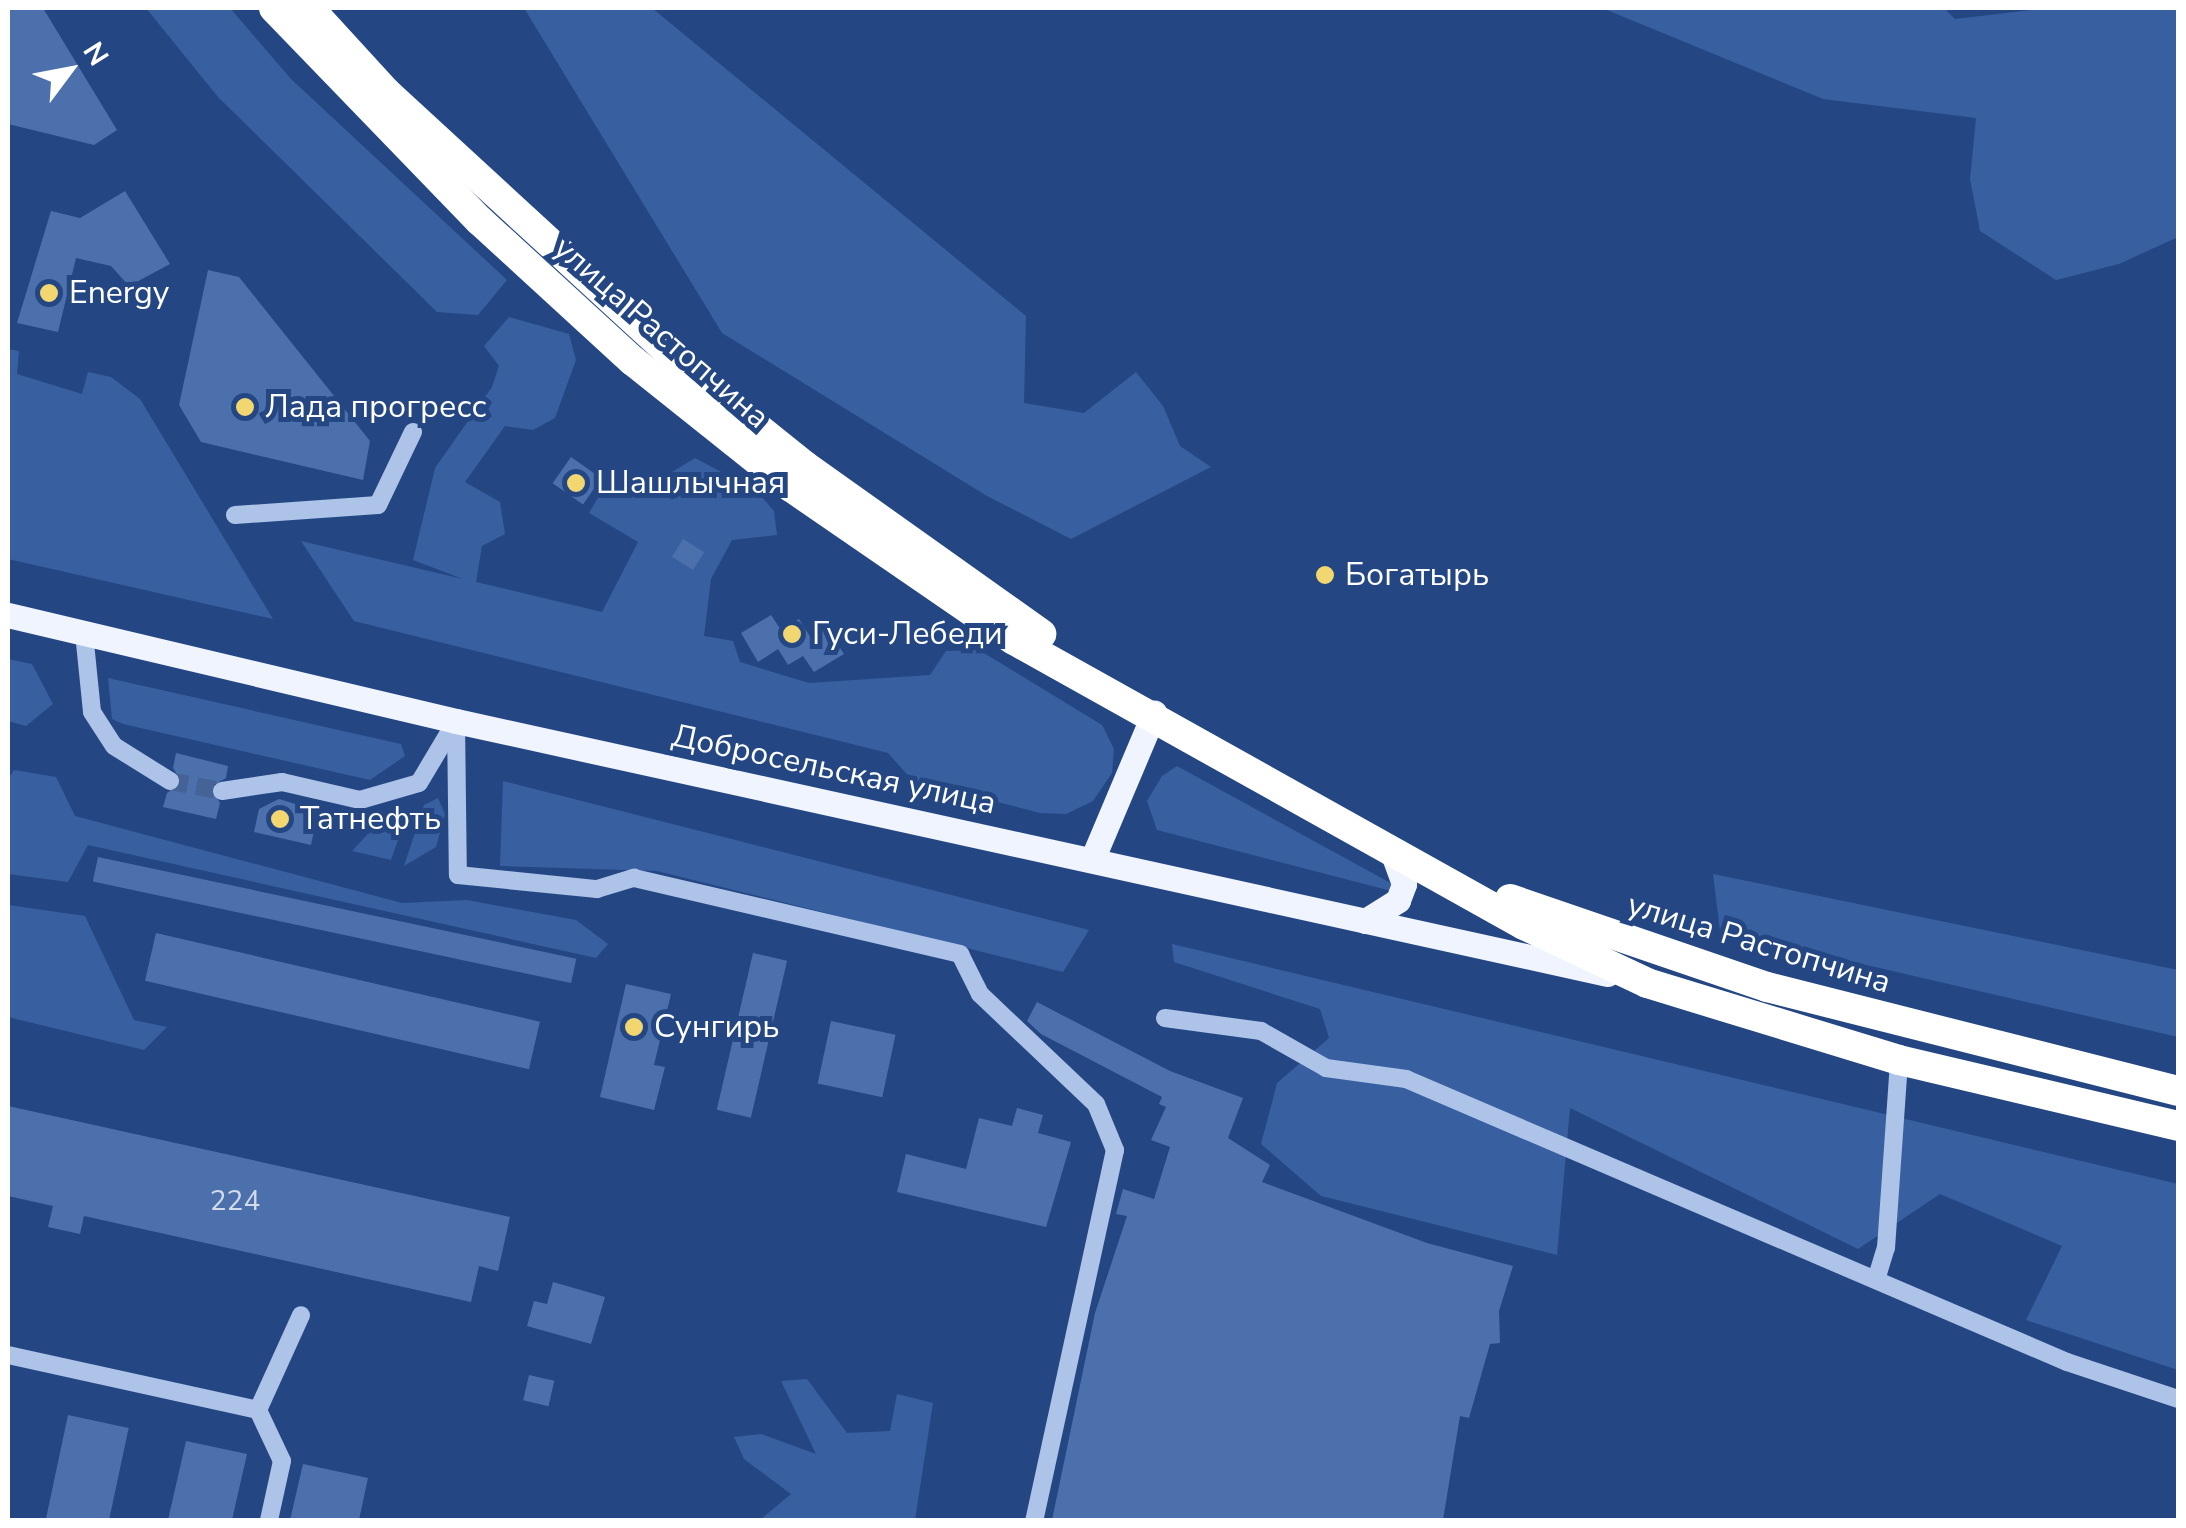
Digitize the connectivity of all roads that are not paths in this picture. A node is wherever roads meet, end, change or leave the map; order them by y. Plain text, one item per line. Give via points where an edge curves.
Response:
1 (274, 8) edge
2 (310, 8) edge
3 (412, 432) dead end
4 (235, 515) dead end
5 (8, 615) edge
6 (84, 633) junction
7 (1154, 714) junction
8 (456, 721) junction
9 (170, 781) tunnel mouth
10 (222, 792) tunnel mouth
11 (1392, 851) junction
12 (1092, 860) junction
13 (1365, 922) junction
14 (1647, 983) junction
15 (1165, 1018) dead end
16 (1899, 1060) junction
17 (2178, 1091) edge
18 (2178, 1126) edge
19 (1876, 1280) junction
20 (302, 1315) dead end
21 (8, 1355) edge
22 (2178, 1399) edge
23 (258, 1410) junction
24 (269, 1520) edge
25 (1034, 1520) edge

1 - 7 highway, улица Растопчина via 480,221 686,406 1014,640
2 - 7 highway, улица Растопчина via 388,93 704,384 805,466
3 - 4 lane via 378,504
5 - 6 main road, Добросельская улица
6 - 8 main road, Добросельская улица
6 - 9 lane via 92,712 114,746
7 - 11 highway, улица Растопчина
7 - 12 main road
8 - 10 lane via 419,784 360,800 282,782
8 - 12 main road, Добросельская улица
8 - 25 lane via 458,875 597,889 634,878 960,954 980,994 1096,1104 1115,1150
11 - 13 main road via 1404,884 1398,900
11 - 14 highway, улица Растопчина
11 - 17 highway, улица Растопчина via 1556,916 1767,987
12 - 13 main road, Добросельская улица
13 - 14 main road, Добросельская улица
14 - 16 highway, улица Растопчина
15 - 19 lane via 1261,1031 1326,1068 1406,1079
16 - 18 highway, улица Растопчина
16 - 19 lane via 1886,1248
19 - 22 lane via 2068,1362
20 - 23 lane
21 - 23 lane
23 - 24 lane via 282,1462

